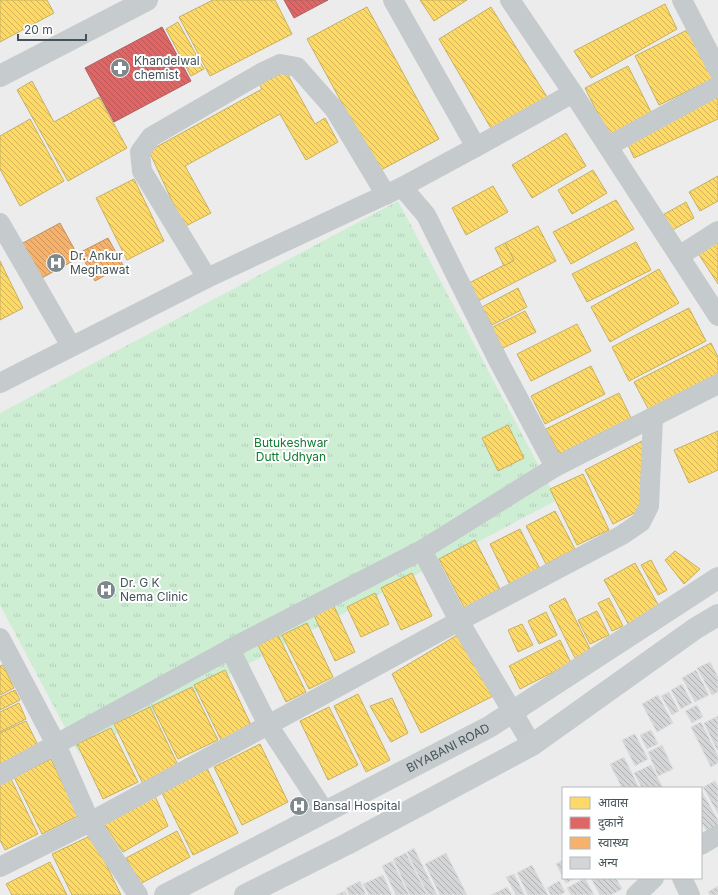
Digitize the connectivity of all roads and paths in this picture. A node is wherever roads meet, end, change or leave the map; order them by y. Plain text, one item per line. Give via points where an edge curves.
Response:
1 (147, 0) edge
2 (393, 0) edge
3 (510, 0) edge
4 (682, 0) edge
5 (718, 70) edge
6 (0, 76) edge
7 (718, 86) edge
8 (573, 93) junction
9 (608, 146) junction
10 (476, 148) junction
11 (394, 191) junction
12 (718, 231) edge
13 (2, 232) edge
14 (679, 256) junction
15 (207, 278) junction
16 (718, 316) edge
17 (71, 346) junction
18 (0, 382) edge
19 (718, 384) edge
20 (653, 418) junction
21 (555, 467) junction
22 (422, 550) junction
23 (718, 578) edge
24 (718, 615) edge
25 (459, 621) junction
26 (0, 638) edge
27 (230, 648) junction
28 (512, 711) junction
29 (268, 725) junction
30 (56, 744) junction
31 (532, 745) junction
32 (0, 775) edge
33 (325, 812) junction
34 (90, 822) junction
35 (718, 836) edge
36 (702, 844) edge
37 (0, 867) edge
38 (653, 879) edge
39 (682, 879) edge
40 (138, 895) edge
41 (165, 895) edge
42 (245, 895) edge
43 (636, 895) edge
44 (690, 895) edge

1 - 6 main road
2 - 10 street
3 - 8 street
4 - 5 street
7 - 9 street
8 - 9 street
8 - 10 street
9 - 14 street
10 - 11 street
11 - 15 street
11 - 15 street via 335,110 297,67 280,64 151,137 140,152 142,170
11 - 21 street via 426,215 499,362
12 - 14 street
13 - 17 street
14 - 16 street
15 - 17 street
17 - 18 street
19 - 20 street
20 - 21 street
20 - 25 street via 649,506 641,522 622,535
21 - 22 street
22 - 25 street
22 - 27 street
23 - 28 main road, BIYABANI ROAD
24 - 31 main road
25 - 28 street
25 - 29 street
26 - 30 street
27 - 29 street
27 - 30 street
28 - 31 street
28 - 33 main road, BIYABANI ROAD via 489,727
29 - 33 street
29 - 34 street
30 - 32 street
30 - 34 street
31 - 42 main road via 347,844
33 - 41 main road, BIYABANI ROAD
34 - 37 street
34 - 40 street
35 - 36 street
38 - 43 street
39 - 44 street

